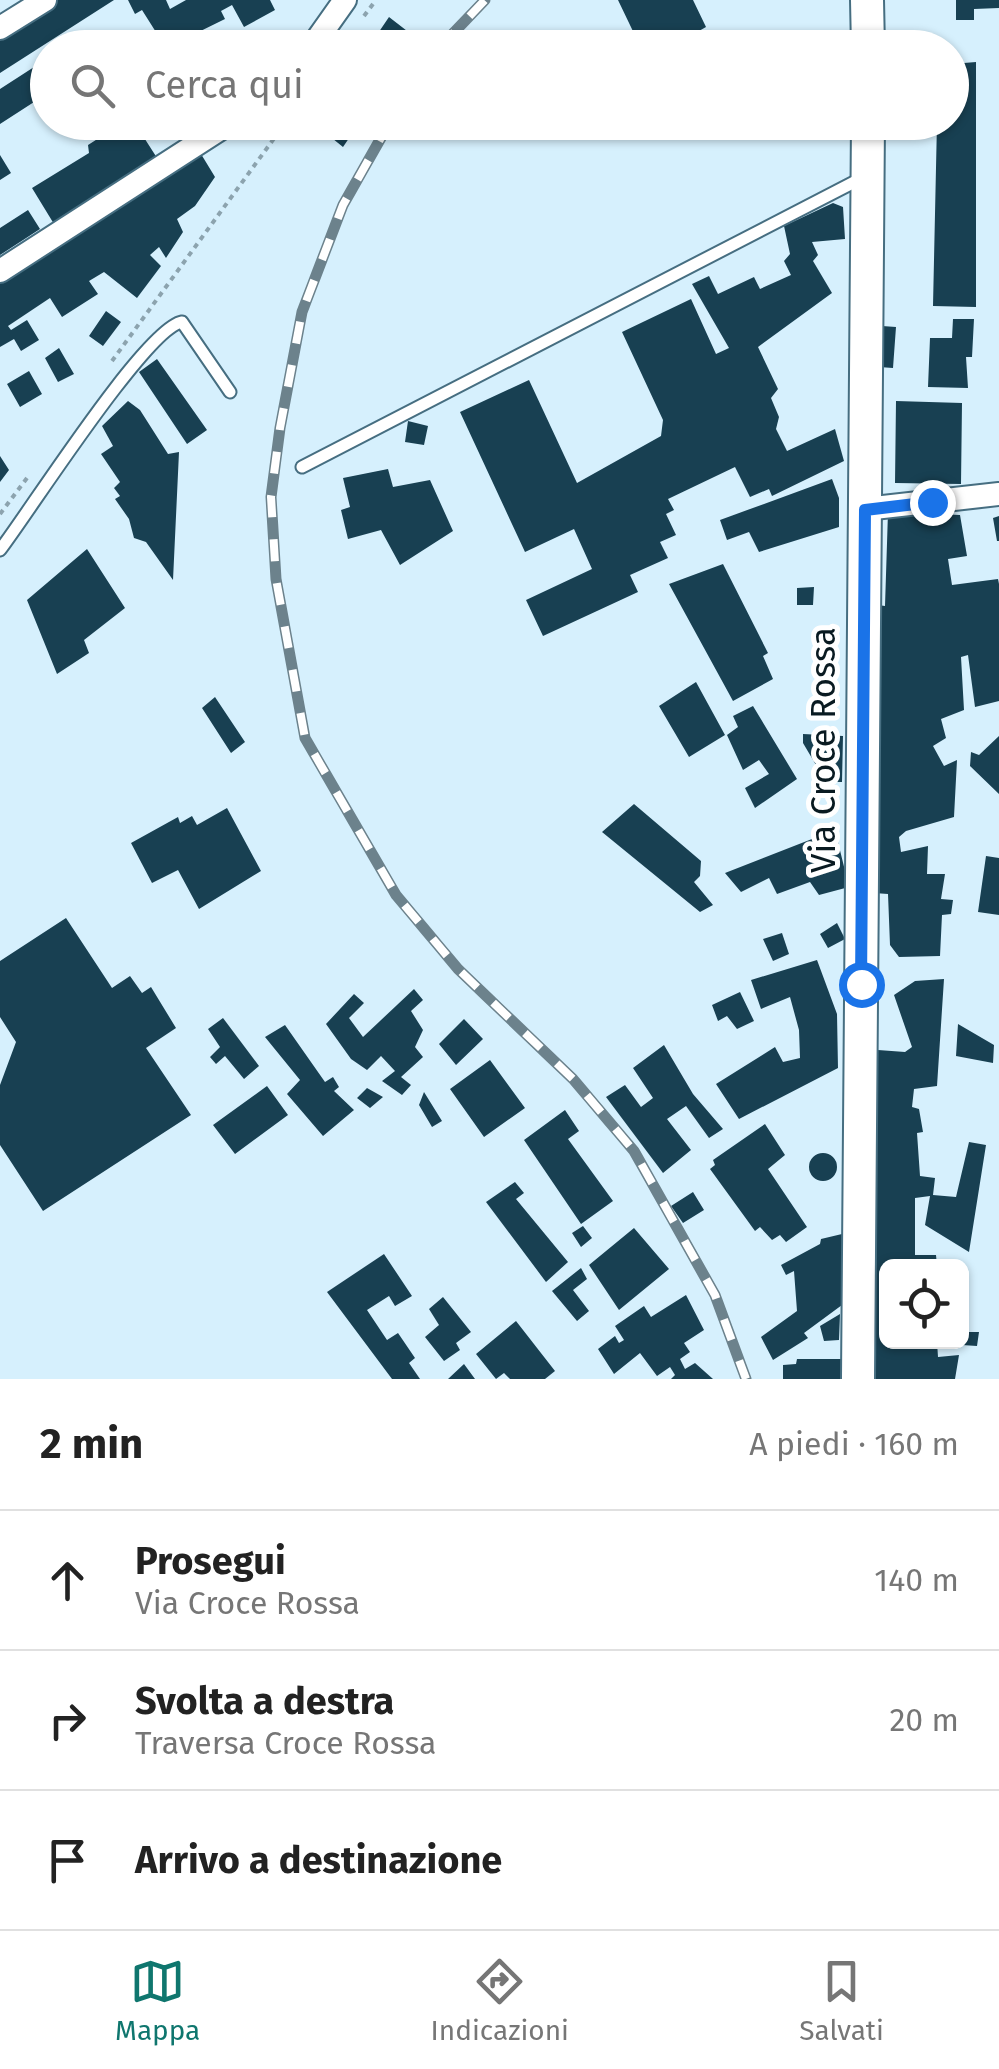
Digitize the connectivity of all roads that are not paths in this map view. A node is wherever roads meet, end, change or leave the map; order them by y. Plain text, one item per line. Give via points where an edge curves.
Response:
1 (45, 0) edge
2 (345, 0) edge
3 (867, 0) edge
4 (0, 28) edge
5 (324, 30) edge
6 (868, 30) edge
7 (203, 140) edge
8 (868, 140) edge
9 (868, 174) junction
10 (0, 271) edge
11 (230, 392) dead end
12 (302, 466) dead end
13 (999, 494) edge
14 (865, 510) junction
15 (0, 550) edge
16 (858, 1379) edge

1 - 4 street
2 - 5 street
3 - 6 main road
7 - 10 street
8 - 9 main road, Via Croce Rossa
9 - 12 lane
9 - 14 main road, Via Croce Rossa
11 - 15 lane via 182,322 167,327
13 - 14 street
14 - 16 main road, Via Croce Rossa

